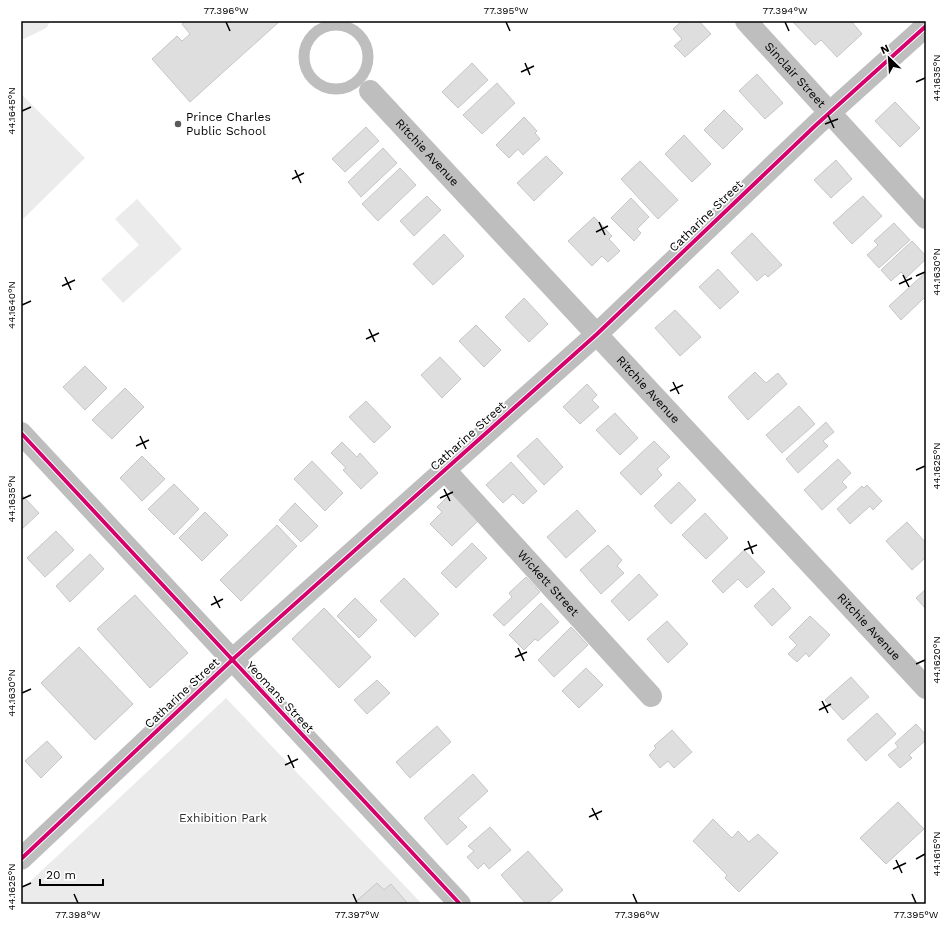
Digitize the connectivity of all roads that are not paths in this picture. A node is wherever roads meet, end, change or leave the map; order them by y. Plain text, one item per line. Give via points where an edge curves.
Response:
1 (746, 21) edge
2 (926, 26) edge
3 (364, 85) junction
4 (830, 112) junction
5 (926, 218) edge
6 (597, 334) junction
7 (21, 433) edge
8 (445, 470) junction
9 (232, 660) junction
10 (926, 688) edge
11 (651, 696) dead end
12 (21, 859) edge
13 (460, 904) edge

1 - 4 street, Sinclair Street
2 - 4 street, Catharine Street
3 - 3 lane via 368,51 358,34 350,28 332,25 315,33 305,50 306,68 311,77 329,88
3 - 6 street, Ritchie Avenue
4 - 5 street, Sinclair Street
4 - 6 street, Catharine Street
6 - 8 street, Catharine Street
6 - 10 street, Ritchie Avenue
7 - 9 street, Yeomans Street
8 - 9 street, Catharine Street
8 - 11 street, Wickett Street
9 - 12 street, Catharine Street
9 - 13 street, Yeomans Street

